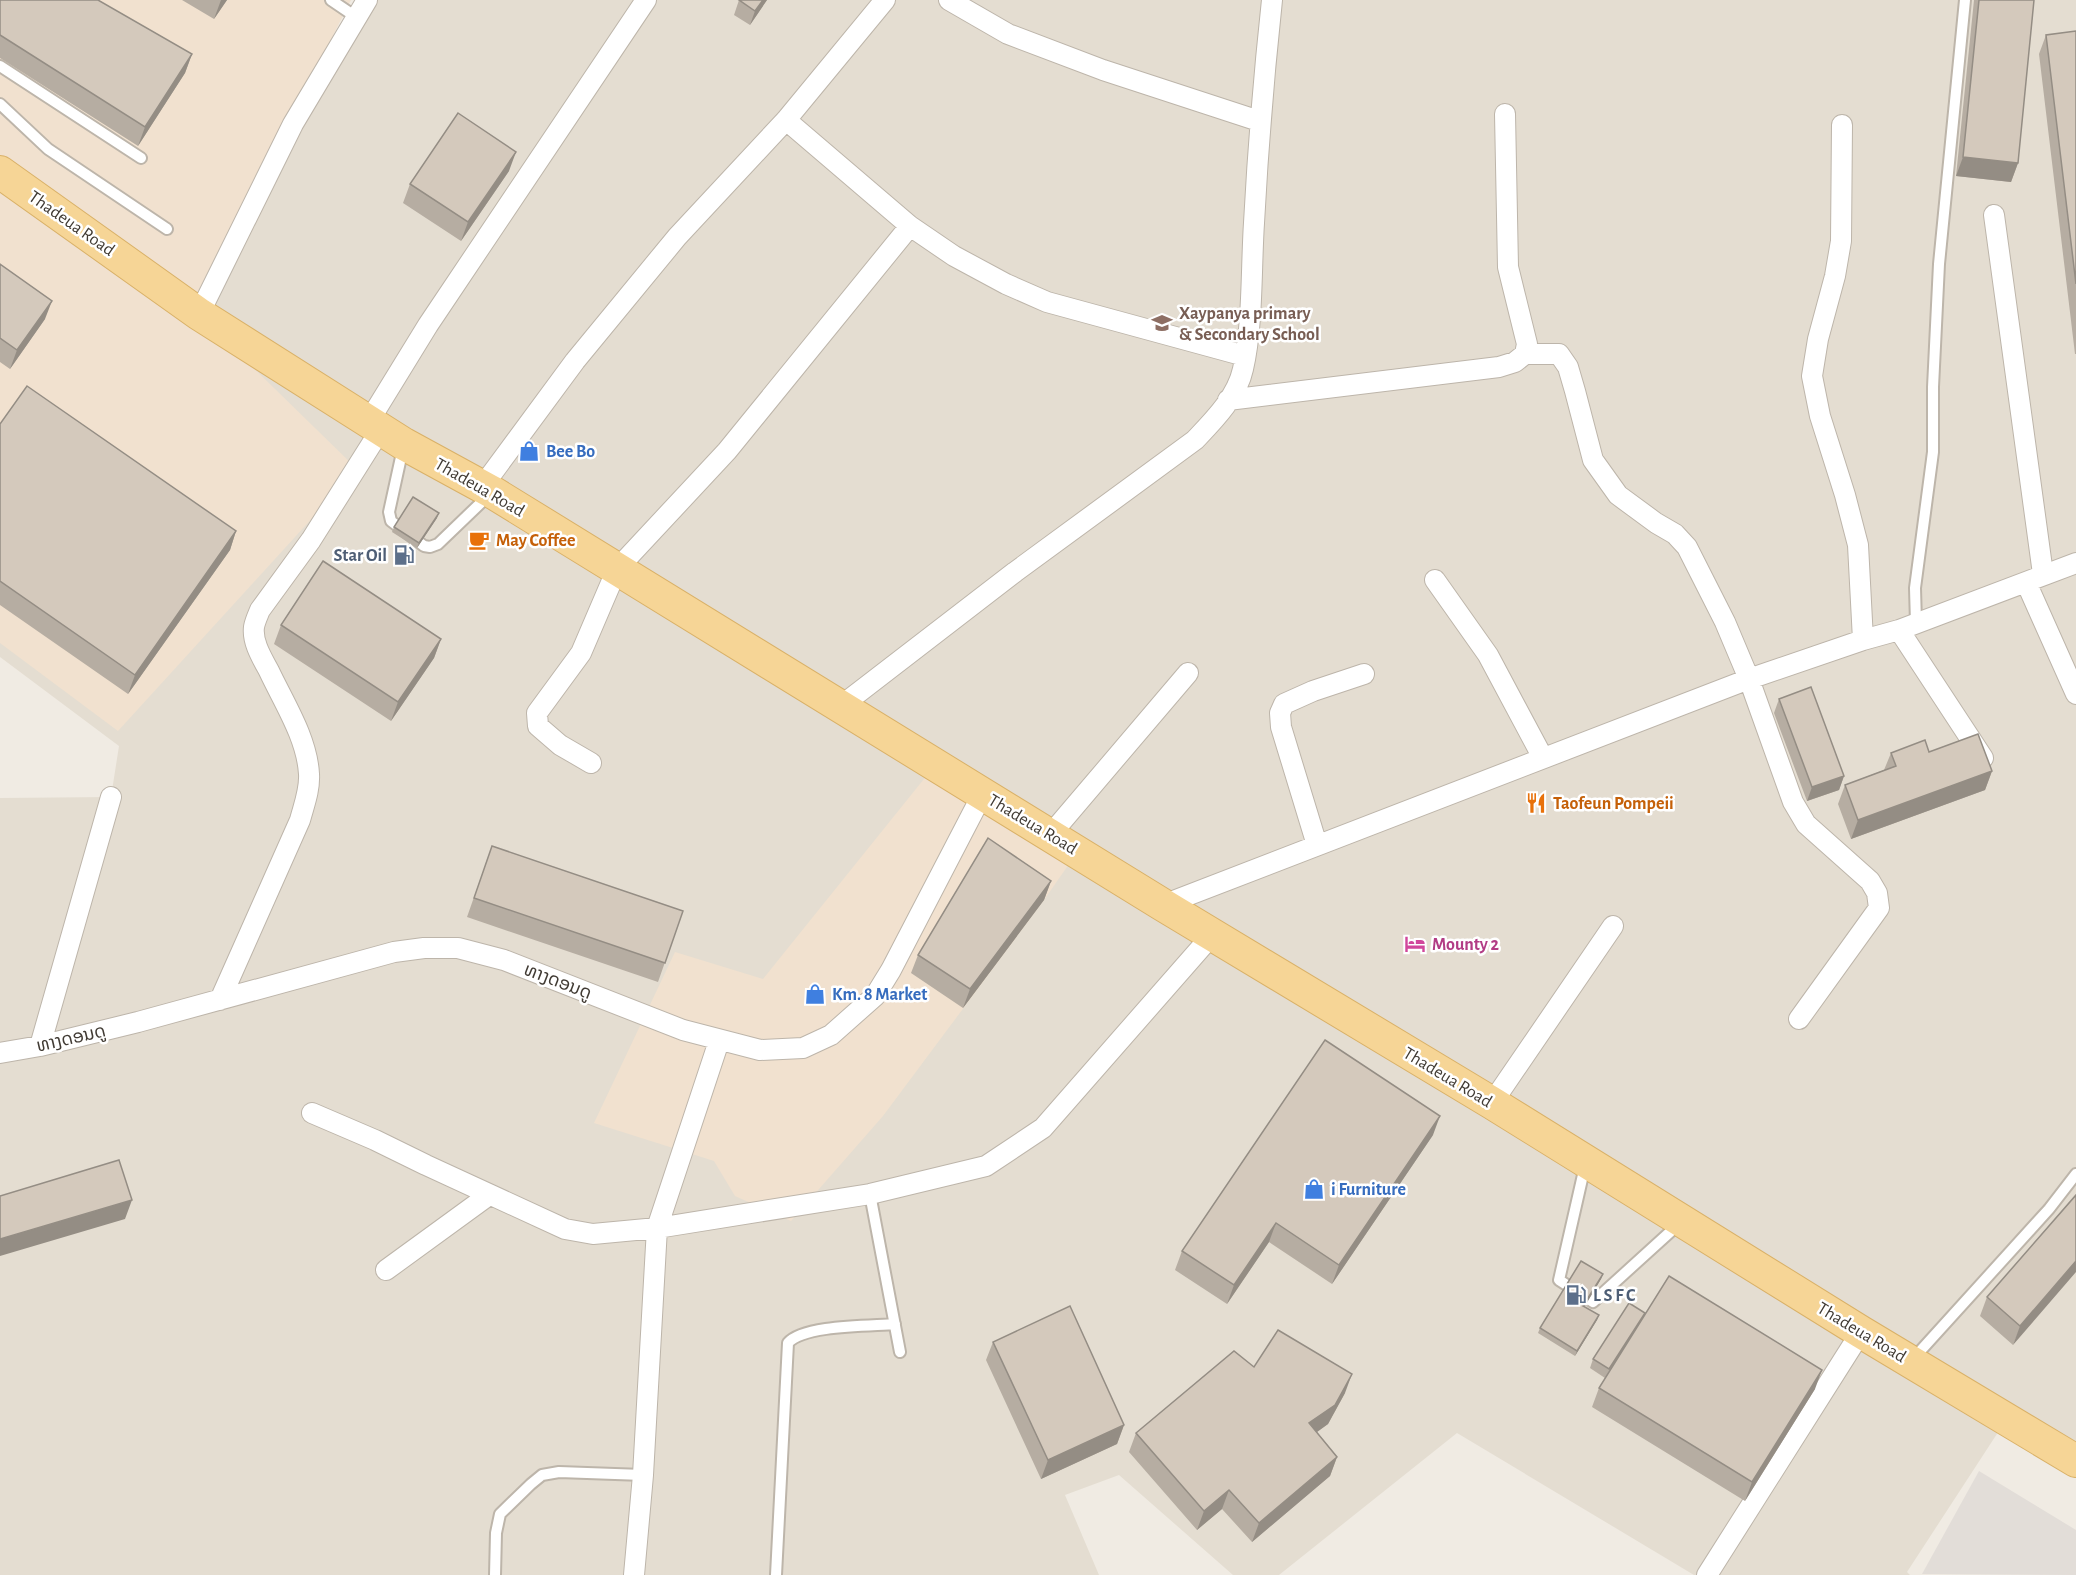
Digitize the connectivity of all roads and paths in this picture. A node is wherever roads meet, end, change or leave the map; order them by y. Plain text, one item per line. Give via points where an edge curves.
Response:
1 (331, 0) edge
2 (367, 0) edge
3 (646, 0) edge
4 (885, 0) edge
5 (949, 0) edge
6 (1272, 0) edge
7 (1965, 0) edge
8 (356, 17) junction
9 (0, 66) edge
10 (0, 104) edge
11 (1505, 114) dead end
12 (786, 120) junction
13 (1259, 121) junction
14 (1842, 125) dead end
15 (141, 158) dead end
16 (0, 172) edge
17 (1994, 215) dead end
18 (910, 226) junction
19 (167, 229) dead end
20 (199, 314) junction
21 (1525, 354) junction
22 (1245, 356) junction
23 (1228, 400) junction
24 (384, 432) junction
25 (487, 490) junction
26 (2076, 563) edge
27 (617, 569) junction
28 (2035, 578) junction
29 (1435, 580) dead end
30 (1907, 626) junction
31 (1863, 640) junction
32 (1188, 673) dead end
33 (1364, 674) dead end
34 (1749, 680) junction
35 (2076, 694) edge
36 (841, 706) junction
37 (1543, 758) junction
38 (591, 763) dead end
39 (1986, 763) edge
40 (983, 793) junction
41 (111, 797) dead end
42 (1051, 834) junction
43 (1317, 845) junction
44 (1163, 905) junction
45 (1613, 926) dead end
46 (1213, 934) junction
47 (220, 1000) junction
48 (1799, 1019) dead end
49 (719, 1041) junction
50 (40, 1046) junction
51 (0, 1053) edge
52 (1492, 1103) junction
53 (312, 1113) dead end
54 (1586, 1162) junction
55 (2076, 1174) edge
56 (870, 1194) junction
57 (489, 1195) junction
58 (1682, 1221) junction
59 (657, 1228) junction
60 (386, 1270) dead end
61 (895, 1323) junction
62 (1861, 1332) junction
63 (900, 1352) dead end
64 (1911, 1362) junction
65 (2076, 1461) edge
66 (643, 1475) junction
67 (495, 1575) edge
68 (634, 1575) edge
69 (776, 1575) edge
70 (1707, 1575) edge

1 - 8 lane
2 - 8 street
3 - 24 street via 428,325
4 - 12 street
5 - 13 street via 1008,34
6 - 13 street
7 - 30 lane via 1939,264 1933,452
8 - 20 street via 293,124
9 - 15 lane
10 - 19 lane via 48,149
11 - 21 street via 1508,267 1527,344
12 - 18 street
12 - 25 street via 677,237 574,361
13 - 22 street
14 - 31 street via 1841,241 1812,376 1858,545
16 - 20 main road, Thadeua Road
17 - 28 street
18 - 22 street via 954,256 1047,302
18 - 27 street via 727,451
20 - 24 main road, Thadeua Road
21 - 23 street via 1499,367
21 - 34 street via 1559,354 1568,367 1593,460 1618,495 1675,534 1687,547
22 - 23 street via 1243,370
23 - 36 street via 1195,440
24 - 25 main road, Thadeua Road
24 - 25 lane via 391,521 424,546 438,544
24 - 47 street via 256,620 257,645 297,728 309,775 300,820
25 - 27 main road, Thadeua Road
26 - 28 street
27 - 36 main road, Thadeua Road
27 - 38 street via 581,653 537,713 538,726
28 - 30 street
28 - 35 street
29 - 37 street via 1488,655
30 - 31 street
30 - 39 street
31 - 34 street
32 - 42 street
33 - 43 street via 1284,704 1280,713
34 - 37 street
34 - 48 street via 1793,802 1806,824 1870,881 1877,893 1879,908
36 - 40 main road, Thadeua Road
37 - 43 street
40 - 42 main road, Thadeua Road
40 - 49 street, ທາງດອນດູ via 891,970 875,996 854,1017 831,1035 803,1048 760,1050
41 - 50 street
42 - 44 main road, Thadeua Road
43 - 44 street
44 - 46 main road, Thadeua Road
45 - 52 street
46 - 52 main road, Thadeua Road
46 - 56 street via 1043,1128 986,1166
47 - 49 street, ທາງດອນດູ via 394,951 458,948 504,960
47 - 50 street, ທາງດອນດູ
49 - 59 street
50 - 51 street, ທາງດອນດູ
52 - 54 main road, Thadeua Road
53 - 57 street
54 - 58 main road, Thadeua Road
54 - 58 lane via 1559,1280 1593,1302
55 - 64 lane
56 - 59 street
56 - 61 lane
57 - 59 street via 574,1231 593,1234
57 - 60 street
58 - 62 main road, Thadeua Road
59 - 66 street
61 - 63 lane
61 - 69 lane via 815,1330 793,1337 788,1343
62 - 64 main road, Thadeua Road
62 - 70 street
64 - 65 main road, Thadeua Road
66 - 67 lane via 542,1475 500,1515
66 - 68 street

